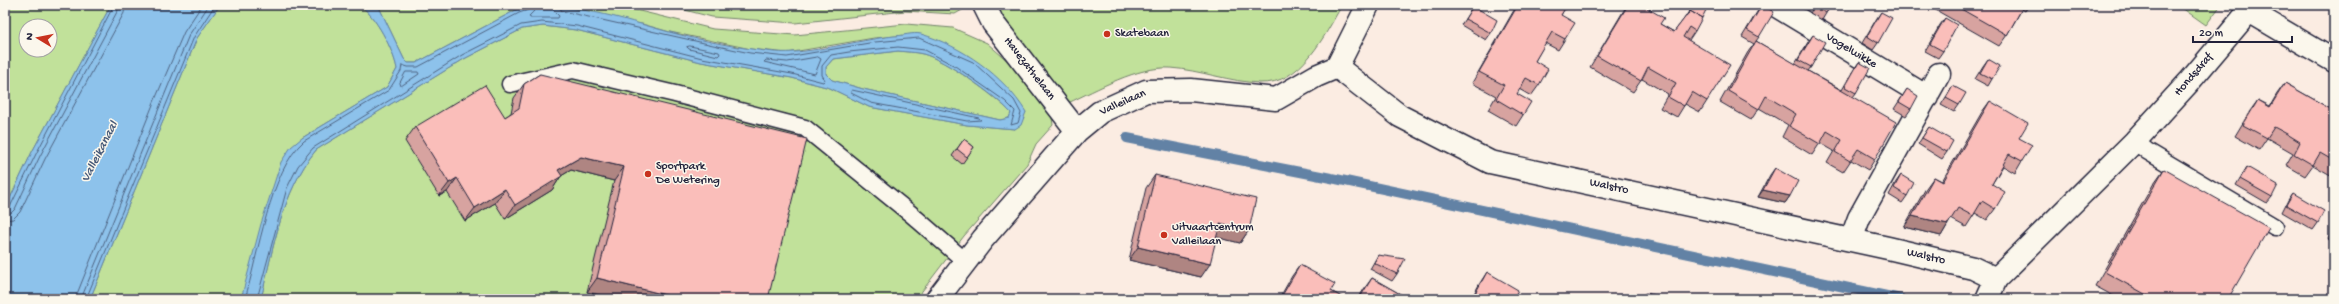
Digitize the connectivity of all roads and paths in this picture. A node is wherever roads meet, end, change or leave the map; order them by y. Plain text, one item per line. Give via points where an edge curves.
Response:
1 (984, 5) edge
2 (1368, 5) edge
3 (1775, 5) edge
4 (2250, 8) edge
5 (2334, 61) edge
6 (1337, 67) junction
7 (1939, 74) dead end
8 (510, 84) dead end
9 (1927, 97) junction
10 (1077, 131) junction
11 (2135, 141) junction
12 (2275, 227) dead end
13 (1851, 240) junction
14 (965, 261) junction
15 (1996, 279) junction
16 (937, 299) edge
17 (1987, 299) edge

1 - 10 street, Havezathelaan via 993,23
2 - 6 street
3 - 9 street, Vogelwikke
4 - 5 street, Hondsdraf
4 - 11 street, Hondsdraf via 2189,82
6 - 10 street, Valleilaan via 1276,99 1191,90 1146,90 1100,112
6 - 13 street, Walstro via 1400,116 1490,162
7 - 9 street
8 - 14 lane via 573,70 805,128
9 - 13 street via 1858,218
10 - 14 street, Valleilaan
11 - 12 lane via 2147,151
11 - 15 street, Hondsdraf
13 - 15 street, Walstro via 1973,268
14 - 16 street, Valleilaan
15 - 17 street

